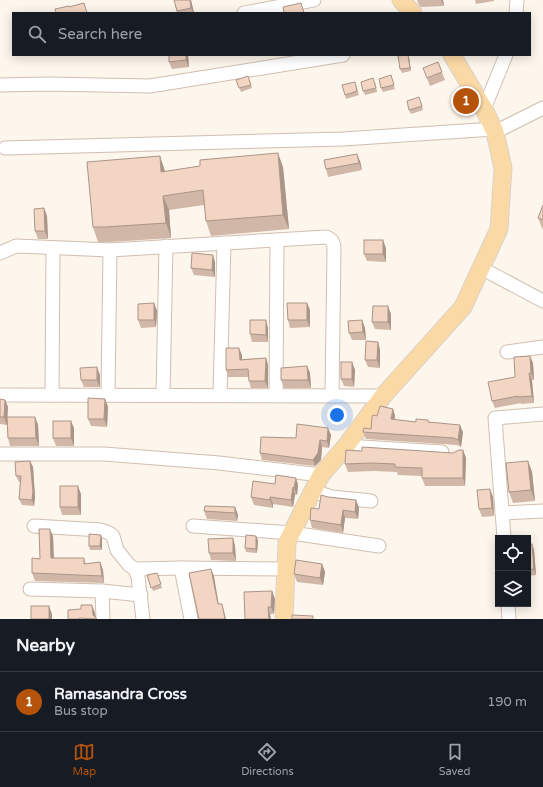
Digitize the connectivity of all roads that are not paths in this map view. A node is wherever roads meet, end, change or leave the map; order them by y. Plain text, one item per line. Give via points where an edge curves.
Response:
1 (314, 0) edge
2 (401, 0) edge
3 (517, 0) edge
4 (249, 12) edge
5 (412, 12) edge
6 (516, 12) edge
7 (337, 56) edge
8 (453, 56) edge
9 (506, 56) edge
10 (0, 85) edge
11 (543, 108) edge
12 (484, 109) junction
13 (494, 130) junction
14 (2, 149) edge
15 (277, 241) junction
16 (224, 243) junction
17 (166, 246) junction
18 (54, 249) junction
19 (110, 250) junction
20 (0, 253) edge
21 (481, 268) junction
22 (543, 301) edge
23 (543, 347) edge
24 (507, 352) dead end
25 (0, 395) edge
26 (52, 395) junction
27 (108, 395) junction
28 (163, 395) junction
29 (220, 395) junction
30 (276, 395) junction
31 (332, 396) junction
32 (383, 396) junction
33 (543, 414) edge
34 (346, 446) junction
35 (456, 453) edge
36 (0, 454) edge
37 (321, 475) junction
38 (312, 491) junction
39 (371, 501) dead end
40 (543, 511) edge
41 (502, 513) junction
42 (34, 526) dead end
43 (193, 526) dead end
44 (292, 533) junction
45 (504, 535) edge
46 (378, 546) dead end
47 (181, 568) junction
48 (286, 569) junction
49 (135, 570) junction
50 (30, 589) dead end
51 (102, 591) junction
52 (141, 595) junction
53 (508, 607) edge
54 (103, 619) edge
55 (143, 619) edge
56 (191, 619) edge
57 (284, 619) edge
58 (509, 619) edge

1 - 4 street
2 - 5 main road
3 - 6 street
7 - 10 street via 150,86
8 - 12 main road
9 - 12 street
11 - 13 street
12 - 13 main road
13 - 14 street via 343,139
13 - 21 main road via 503,168 499,229
15 - 16 street
15 - 30 street
15 - 31 street via 326,237 332,240 334,245
16 - 17 street
16 - 29 street
17 - 19 street
17 - 28 street
18 - 19 street
18 - 20 street via 16,246
18 - 26 street
19 - 27 street
21 - 22 street
21 - 32 main road via 463,307
23 - 24 street
25 - 26 street
26 - 27 street
27 - 28 street
28 - 29 street
29 - 30 street
30 - 31 street
31 - 32 street
32 - 34 main road
33 - 41 street via 495,418
34 - 35 street
34 - 37 main road
36 - 37 street via 104,454 219,463
37 - 38 main road
38 - 39 street via 332,497
38 - 44 main road
40 - 41 street
41 - 45 street
42 - 49 street via 106,531 113,536 117,550
43 - 44 street
44 - 46 street
44 - 48 main road via 287,542
47 - 48 street
47 - 49 street
47 - 56 street
48 - 57 main road
49 - 52 street
50 - 51 street
51 - 52 street
51 - 54 street
52 - 55 street
53 - 58 street

